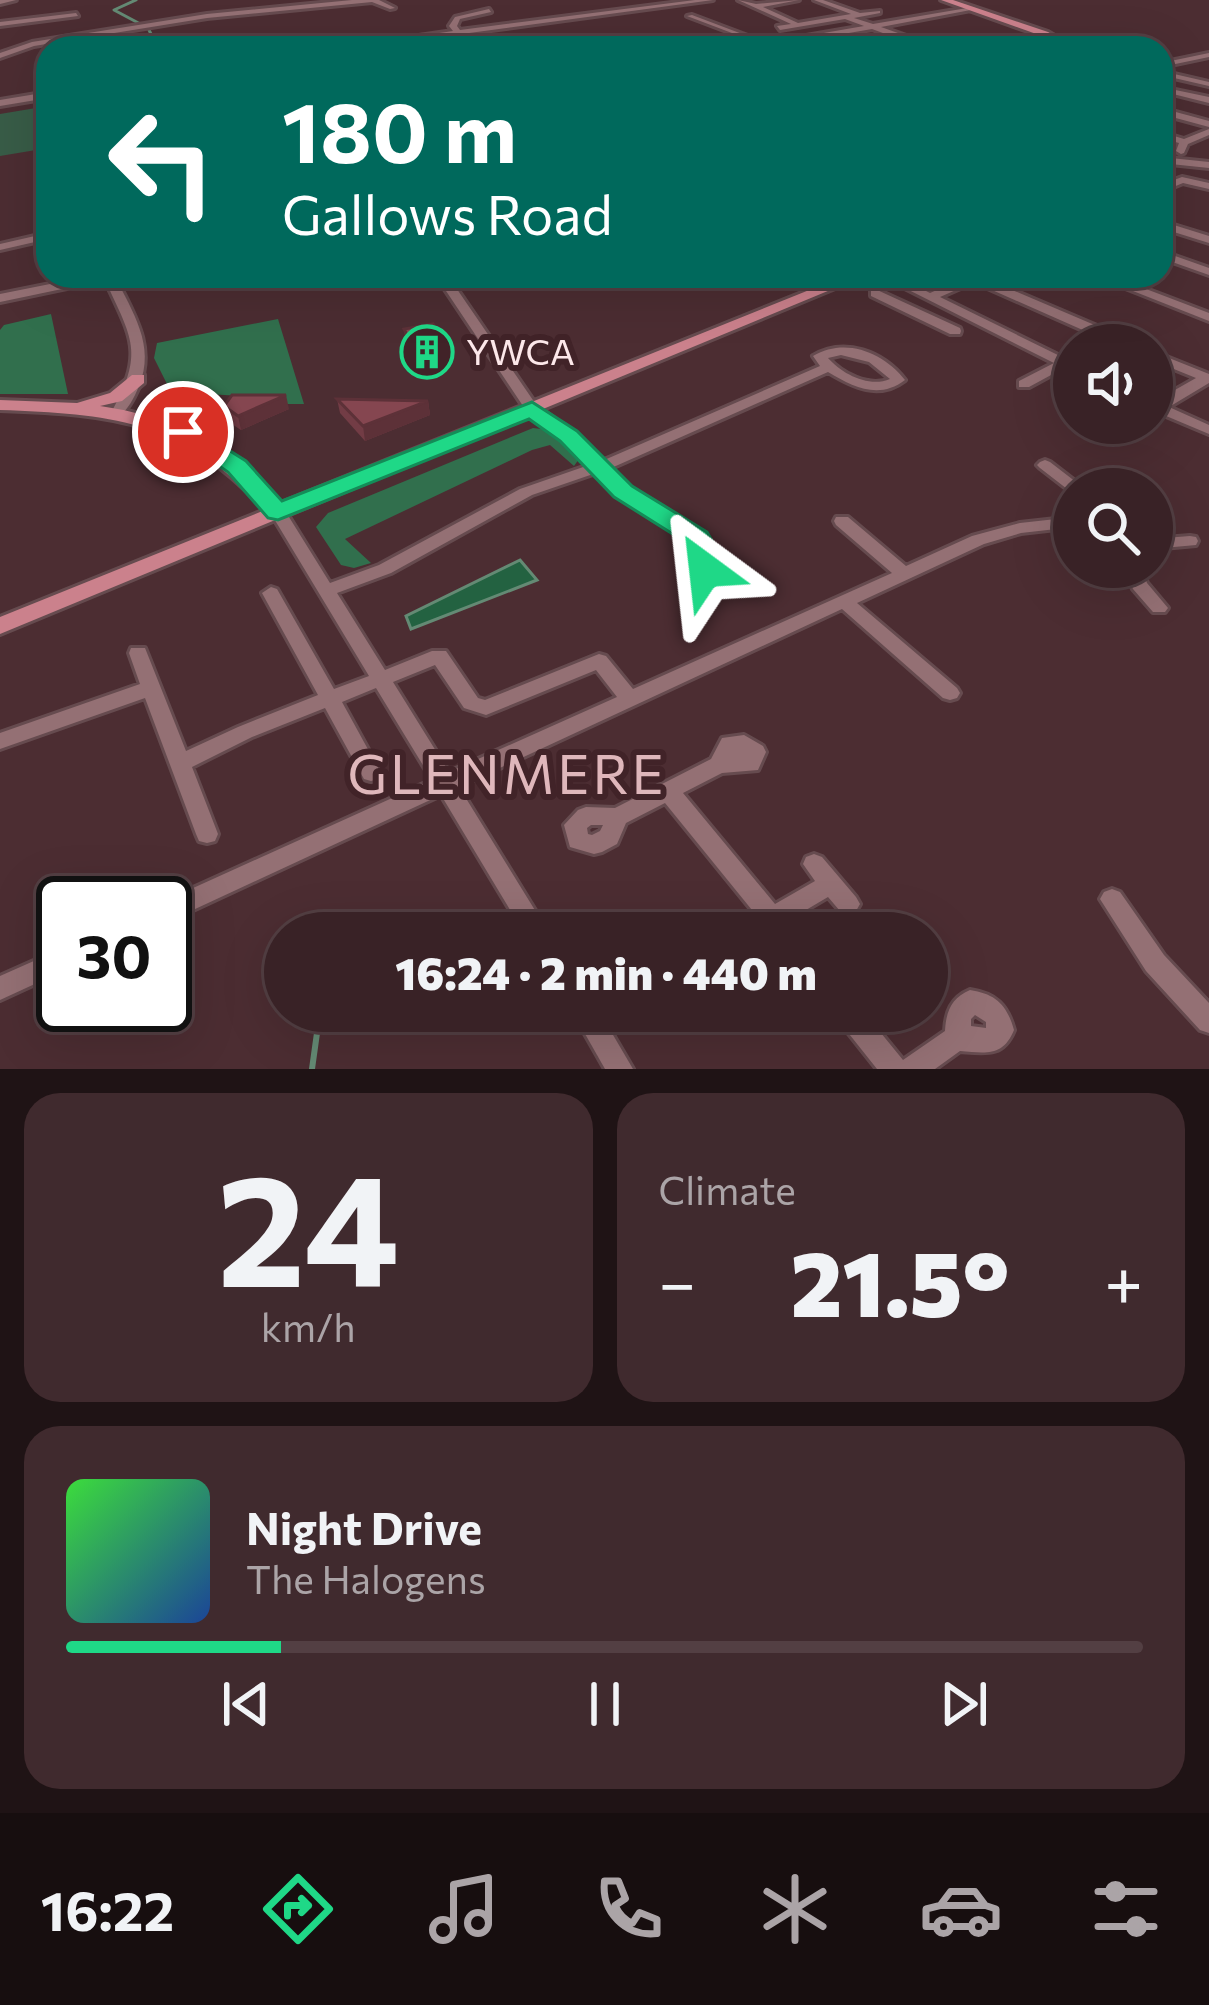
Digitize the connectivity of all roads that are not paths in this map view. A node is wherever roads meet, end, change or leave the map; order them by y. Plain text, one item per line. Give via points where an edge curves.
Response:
1 (13, 0) edge
2 (373, 0) edge
3 (598, 0) edge
4 (710, 0) edge
5 (741, 0) edge
6 (796, 0) edge
7 (817, 0) edge
8 (945, 0) edge
9 (956, 0) edge
10 (0, 2) edge
11 (682, 2) edge
12 (266, 5) edge
13 (754, 6) junction
14 (392, 8) dead end
15 (973, 9) junction
16 (488, 10) dead end
17 (619, 12) junction
18 (878, 12) dead end
19 (76, 15) dead end
20 (852, 15) junction
21 (690, 16) dead end
22 (0, 24) edge
23 (800, 25) junction
24 (872, 26) junction
25 (780, 28) dead end
26 (458, 33) junction
27 (86, 36) edge
28 (261, 36) edge
29 (435, 36) edge
30 (746, 36) edge
31 (823, 36) edge
32 (899, 36) edge
33 (1049, 36) edge
34 (36, 44) edge
35 (0, 56) edge
36 (1209, 56) edge
37 (1178, 61) junction
38 (1173, 64) edge
39 (1173, 65) edge
40 (1173, 71) edge
41 (1173, 74) edge
42 (1204, 83) edge
43 (1173, 92) edge
44 (36, 96) edge
45 (1209, 100) edge
46 (0, 103) edge
47 (1173, 115) edge
48 (1209, 128) edge
49 (1173, 141) edge
50 (1173, 164) edge
51 (1209, 167) edge
52 (1173, 184) edge
53 (1209, 186) edge
54 (1173, 228) edge
55 (36, 239) edge
56 (1209, 240) edge
57 (0, 247) edge
58 (1173, 258) edge
59 (1209, 272) edge
60 (49, 288) edge
61 (113, 288) edge
62 (450, 288) edge
63 (828, 288) edge
64 (915, 288) edge
65 (951, 288) edge
66 (1001, 288) edge
67 (1133, 288) edge
68 (875, 293) dead end
69 (933, 296) junction
70 (0, 298) edge
71 (1209, 317) edge
72 (980, 319) junction
73 (1081, 324) edge
74 (955, 331) junction
75 (932, 342) dead end
76 (1053, 354) edge
77 (1173, 363) edge
78 (828, 367) dead end
79 (1053, 371) edge
80 (138, 379) junction
81 (1208, 379) edge
82 (1024, 384) dead end
83 (1173, 397) edge
84 (0, 405) edge
85 (72, 407) junction
86 (532, 409) junction
87 (118, 413) junction
88 (1173, 415) edge
89 (1209, 430) edge
90 (1045, 465) dead end
91 (595, 467) junction
92 (1053, 471) edge
93 (278, 512) junction
94 (842, 521) dead end
95 (1053, 525) edge
96 (1190, 541) dead end
97 (1173, 542) edge
98 (705, 570) dead end
99 (904, 574) junction
100 (1142, 588) edge
101 (328, 590) junction
102 (271, 593) dead end
103 (846, 603) junction
104 (1159, 608) dead end
105 (0, 626) edge
106 (138, 653) dead end
107 (382, 678) junction
108 (152, 688) junction
109 (950, 693) dead end
110 (330, 699) junction
111 (630, 699) junction
112 (0, 741) edge
113 (180, 763) junction
114 (719, 765) dead end
115 (371, 773) dead end
116 (446, 784) junction
117 (668, 791) junction
118 (617, 817) dead end
119 (207, 834) dead end
120 (814, 864) dead end
121 (830, 884) junction
122 (1112, 898) dead end
123 (192, 900) edge
124 (848, 904) dead end
125 (524, 912) edge
126 (768, 912) edge
127 (795, 912) edge
128 (36, 971) edge
129 (0, 988) edge
130 (1209, 1021) edge
131 (598, 1032) edge
132 (864, 1032) edge
133 (957, 1038) dead end
134 (620, 1069) edge
135 (894, 1069) edge
136 (913, 1069) edge

1 - 10 street
2 - 12 street
2 - 14 street
3 - 17 street
4 - 11 street
5 - 13 street
6 - 13 street
7 - 20 street
8 - 15 main road
9 - 15 main road
11 - 17 street
12 - 27 street
12 - 28 street
13 - 23 street
15 - 24 street
15 - 33 main road
16 - 26 street via 457,18
17 - 26 street
18 - 20 street
19 - 22 street
20 - 23 street
20 - 24 street
21 - 30 street
23 - 25 street
24 - 31 street
24 - 32 street
26 - 29 street
34 - 35 street
36 - 37 street
37 - 38 street
37 - 39 street
40 - 42 street
41 - 42 street
43 - 45 street
44 - 46 street
47 - 48 street
48 - 49 street via 1183,146
50 - 51 street
52 - 53 street
54 - 56 street
55 - 57 street
58 - 59 street
60 - 70 street
61 - 80 street via 142,352
62 - 86 street
63 - 86 main road
64 - 69 street
65 - 69 street
66 - 73 street
67 - 71 street
68 - 74 street
69 - 72 street
72 - 74 street
72 - 76 street
74 - 75 street
77 - 81 street
78 - 91 street
79 - 82 street
80 - 85 main road via 116,397
80 - 87 street
81 - 83 street
84 - 85 main road
85 - 87 main road
86 - 91 street
86 - 93 main road
87 - 93 main road via 219,452
88 - 89 street
90 - 92 street
91 - 98 street via 698,538
91 - 101 street via 526,492 385,569
93 - 101 street
93 - 105 main road
94 - 99 street
95 - 99 street via 999,532
96 - 97 street
99 - 103 street
100 - 104 street
101 - 107 street
102 - 110 street
103 - 109 street
103 - 111 street
106 - 108 street
107 - 110 street
107 - 111 street via 440,656 470,703 486,708 599,661
107 - 116 street
108 - 112 street
108 - 113 street
110 - 113 street
110 - 115 street
111 - 116 street
113 - 119 street
114 - 117 street
116 - 123 street
116 - 125 street
117 - 118 street
117 - 126 street
120 - 121 street
121 - 124 street
121 - 127 street
122 - 130 street via 1155,963
128 - 129 street
131 - 134 street
132 - 135 street
133 - 136 street

